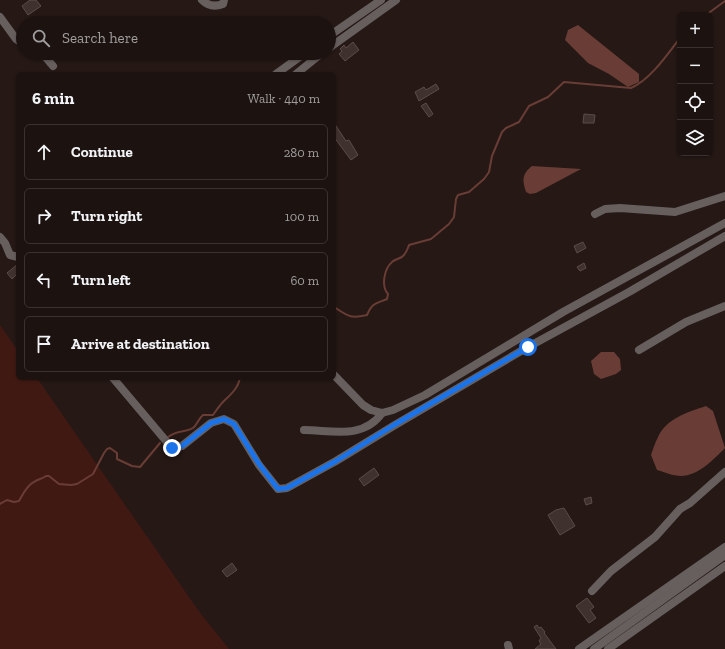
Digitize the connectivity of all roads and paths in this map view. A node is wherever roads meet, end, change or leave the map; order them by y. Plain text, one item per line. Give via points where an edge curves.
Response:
1 (202, 0) edge
2 (224, 0) edge
3 (380, 0) edge
4 (396, 0) edge
5 (0, 17) edge
6 (336, 31) edge
7 (16, 39) edge
8 (336, 43) edge
9 (48, 60) edge
10 (295, 60) edge
11 (313, 60) edge
12 (53, 66) dead end
13 (279, 72) edge
14 (298, 72) edge
15 (725, 196) edge
16 (594, 214) dead end
17 (725, 223) edge
18 (725, 236) edge
19 (0, 237) edge
20 (16, 256) edge
21 (725, 306) edge
22 (639, 350) dead end
23 (336, 377) edge
24 (115, 380) edge
25 (382, 413) junction
26 (304, 430) dead end
27 (725, 472) edge
28 (725, 547) edge
29 (725, 555) edge
30 (725, 566) edge
31 (592, 591) dead end
32 (579, 649) edge
33 (594, 649) edge
34 (608, 649) edge

1 - 2 lane via 210,6 217,6 223,4
3 - 6 lane
4 - 8 lane
5 - 7 lane
9 - 12 lane
10 - 13 lane
11 - 14 lane
15 - 16 lane via 675,212 620,208 605,209
17 - 25 lane via 563,312 425,395
18 - 24 lane via 528,347 287,488 278,489 234,424 224,419 211,423 182,446 172,448
19 - 20 lane via 10,255
21 - 22 lane via 686,322
23 - 25 lane via 363,405
25 - 26 lane via 371,424 352,432
27 - 31 lane via 680,509 655,537 611,571
28 - 32 lane
29 - 33 lane
30 - 34 lane

